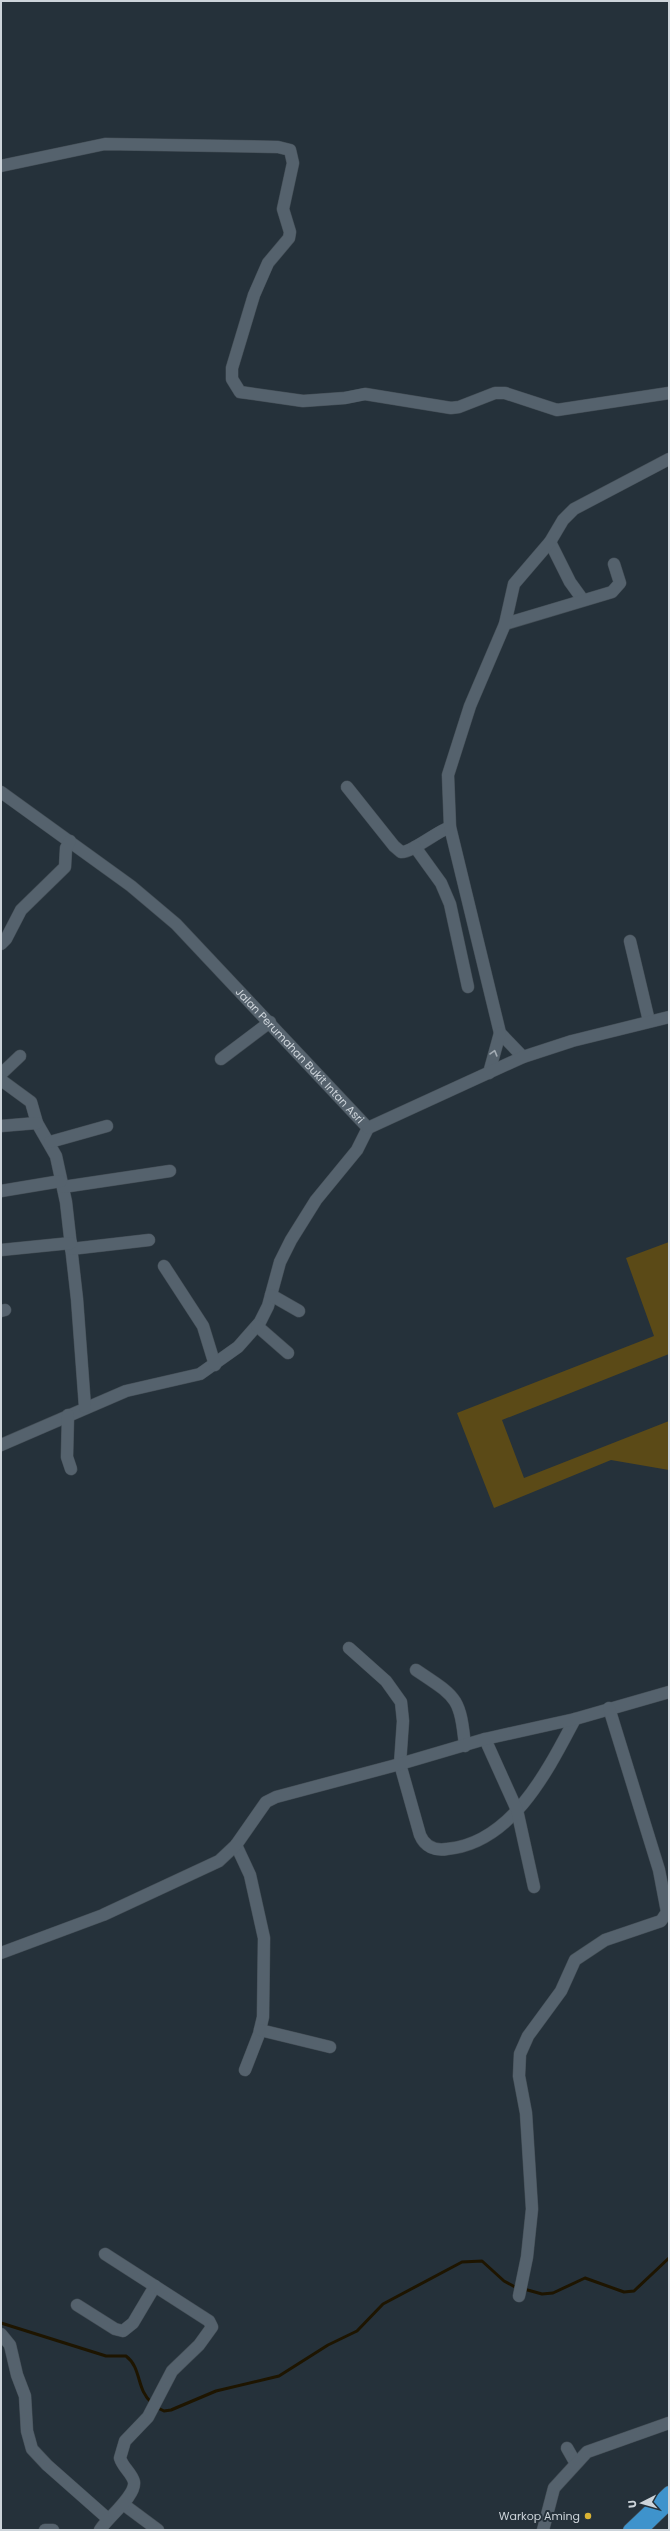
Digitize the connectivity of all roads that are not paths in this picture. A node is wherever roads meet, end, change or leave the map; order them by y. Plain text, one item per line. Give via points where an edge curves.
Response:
1 (1, 166) edge
2 (669, 393) edge
3 (669, 459) edge
4 (550, 542) junction
5 (614, 564) dead end
6 (583, 600) junction
7 (505, 624) junction
8 (347, 787) dead end
9 (1, 792) edge
10 (450, 827) junction
11 (70, 841) junction
12 (415, 847) junction
13 (471, 918) junction
14 (455, 922) junction
15 (630, 942) dead end
16 (1, 944) edge
17 (468, 987) dead end
18 (669, 1017) edge
19 (649, 1021) junction
20 (270, 1022) junction
21 (500, 1033) junction
22 (20, 1056) dead end
23 (523, 1057) junction
24 (221, 1059) dead end
25 (489, 1073) junction
26 (1, 1074) edge
27 (1, 1080) edge
28 (37, 1123) junction
29 (1, 1126) edge
30 (107, 1126) dead end
31 (368, 1128) junction
32 (50, 1142) junction
33 (170, 1171) dead end
34 (62, 1184) junction
35 (1, 1191) edge
36 (149, 1240) dead end
37 (71, 1246) junction
38 (1, 1250) edge
39 (164, 1266) dead end
40 (271, 1295) junction
41 (299, 1311) dead end
42 (257, 1326) junction
43 (288, 1353) dead end
44 (215, 1365) junction
45 (85, 1407) junction
46 (68, 1414) junction
47 (1, 1445) edge
48 (72, 1469) dead end
49 (349, 1648) dead end
50 (416, 1670) dead end
51 (669, 1692) edge
52 (609, 1708) junction
53 (575, 1719) junction
54 (485, 1739) junction
55 (465, 1746) junction
56 (400, 1764) junction
57 (517, 1810) junction
58 (236, 1845) junction
59 (534, 1887) dead end
60 (1, 1953) edge
61 (260, 2030) junction
62 (330, 2046) dead end
63 (245, 2070) dead end
64 (105, 2254) dead end
65 (155, 2286) junction
66 (519, 2296) dead end
67 (77, 2306) dead end
68 (1, 2334) edge
69 (669, 2423) edge
70 (567, 2448) dead end
71 (575, 2462) junction
72 (669, 2492) edge
73 (123, 2504) junction
74 (669, 2504) edge
75 (107, 2518) junction
76 (45, 2530) edge
77 (53, 2530) edge
78 (100, 2530) edge
79 (158, 2530) edge
80 (543, 2530) edge
81 (629, 2530) edge
82 (642, 2530) edge

1 - 2 street via 105,144 278,147 290,150 293,163 282,209 290,232 289,238 268,263 254,295 232,368 232,379 240,392 303,401 365,394 451,408 488,395 505,393 557,410
3 - 4 street via 580,504 563,520
4 - 6 street via 570,582
4 - 7 street via 514,584
5 - 6 street via 620,578 618,588 608,594
6 - 7 street
7 - 10 street via 454,751 448,775
8 - 12 street via 396,850 406,852
9 - 11 street, Jalan Perumahan Bukit Intan Asri
10 - 12 street via 433,834
10 - 13 street
11 - 16 street via 66,848 65,868 21,910
11 - 20 street, Jalan Perumahan Bukit Intan Asri via 131,886 176,924
12 - 14 street via 441,884
13 - 14 street
13 - 21 street
14 - 17 street
15 - 19 street
18 - 19 street
19 - 23 street
20 - 24 street
20 - 31 street, Jalan Perumahan Bukit Intan Asri
21 - 23 street
25 -> 21 street
22 - 26 street
23 - 25 street
25 - 31 street
27 - 28 street via 29,1099
28 - 29 street
28 - 32 street
30 - 32 street
31 - 40 street, Jalan Perumahan Bukit Intan Asri via 357,1150 316,1200 291,1240 280,1262
32 - 34 street
33 - 34 street
34 - 35 street
34 - 37 street
36 - 37 street
37 - 38 street
37 - 45 street
39 - 44 street via 203,1326
40 - 41 street
40 - 42 street, Jalan Perumahan Bukit Intan Asri
42 - 43 street
42 - 44 street, Jalan Perumahan Bukit Intan Asri via 238,1347
44 - 45 street, Jalan Perumahan Bukit Intan Asri via 195,1375 126,1391
45 - 46 street, Jalan Perumahan Bukit Intan Asri
46 - 47 street, Jalan Perumahan Bukit Intan Asri
46 - 48 street via 67,1457
49 - 56 street via 399,1696 403,1710
50 - 55 street via 446,1690 457,1701 462,1714
51 - 52 street
52 - 53 street
52 - 66 street via 659,1870 667,1912 661,1921 605,1940 575,1960 561,1991 528,2036 522,2049 518,2062 526,2113 532,2214
53 - 54 street
53 - 57 street via 548,1770
54 - 55 street
54 - 57 street
55 - 56 street
56 - 57 street via 419,1830 428,1846 444,1850 474,1843
56 - 58 street via 276,1797 266,1802
57 - 59 street
58 - 60 street via 219,1861 104,1915
58 - 61 street via 250,1875 264,1938 263,2017
61 - 62 street
61 - 63 street
64 - 65 street
65 - 67 street via 133,2323 123,2331 115,2329
65 - 73 street via 209,2321 212,2326 202,2342 172,2371 148,2417 134,2430 121,2451 122,2463 132,2477 134,2486
68 - 75 street via 10,2345 17,2376 26,2396 27,2431 32,2449 57,2475
69 - 71 street via 607,2443 587,2452
70 - 71 street
71 - 80 street via 550,2494
72 - 81 highway
73 - 75 street
73 - 79 street
74 - 82 highway
75 - 78 street
76 - 77 street

